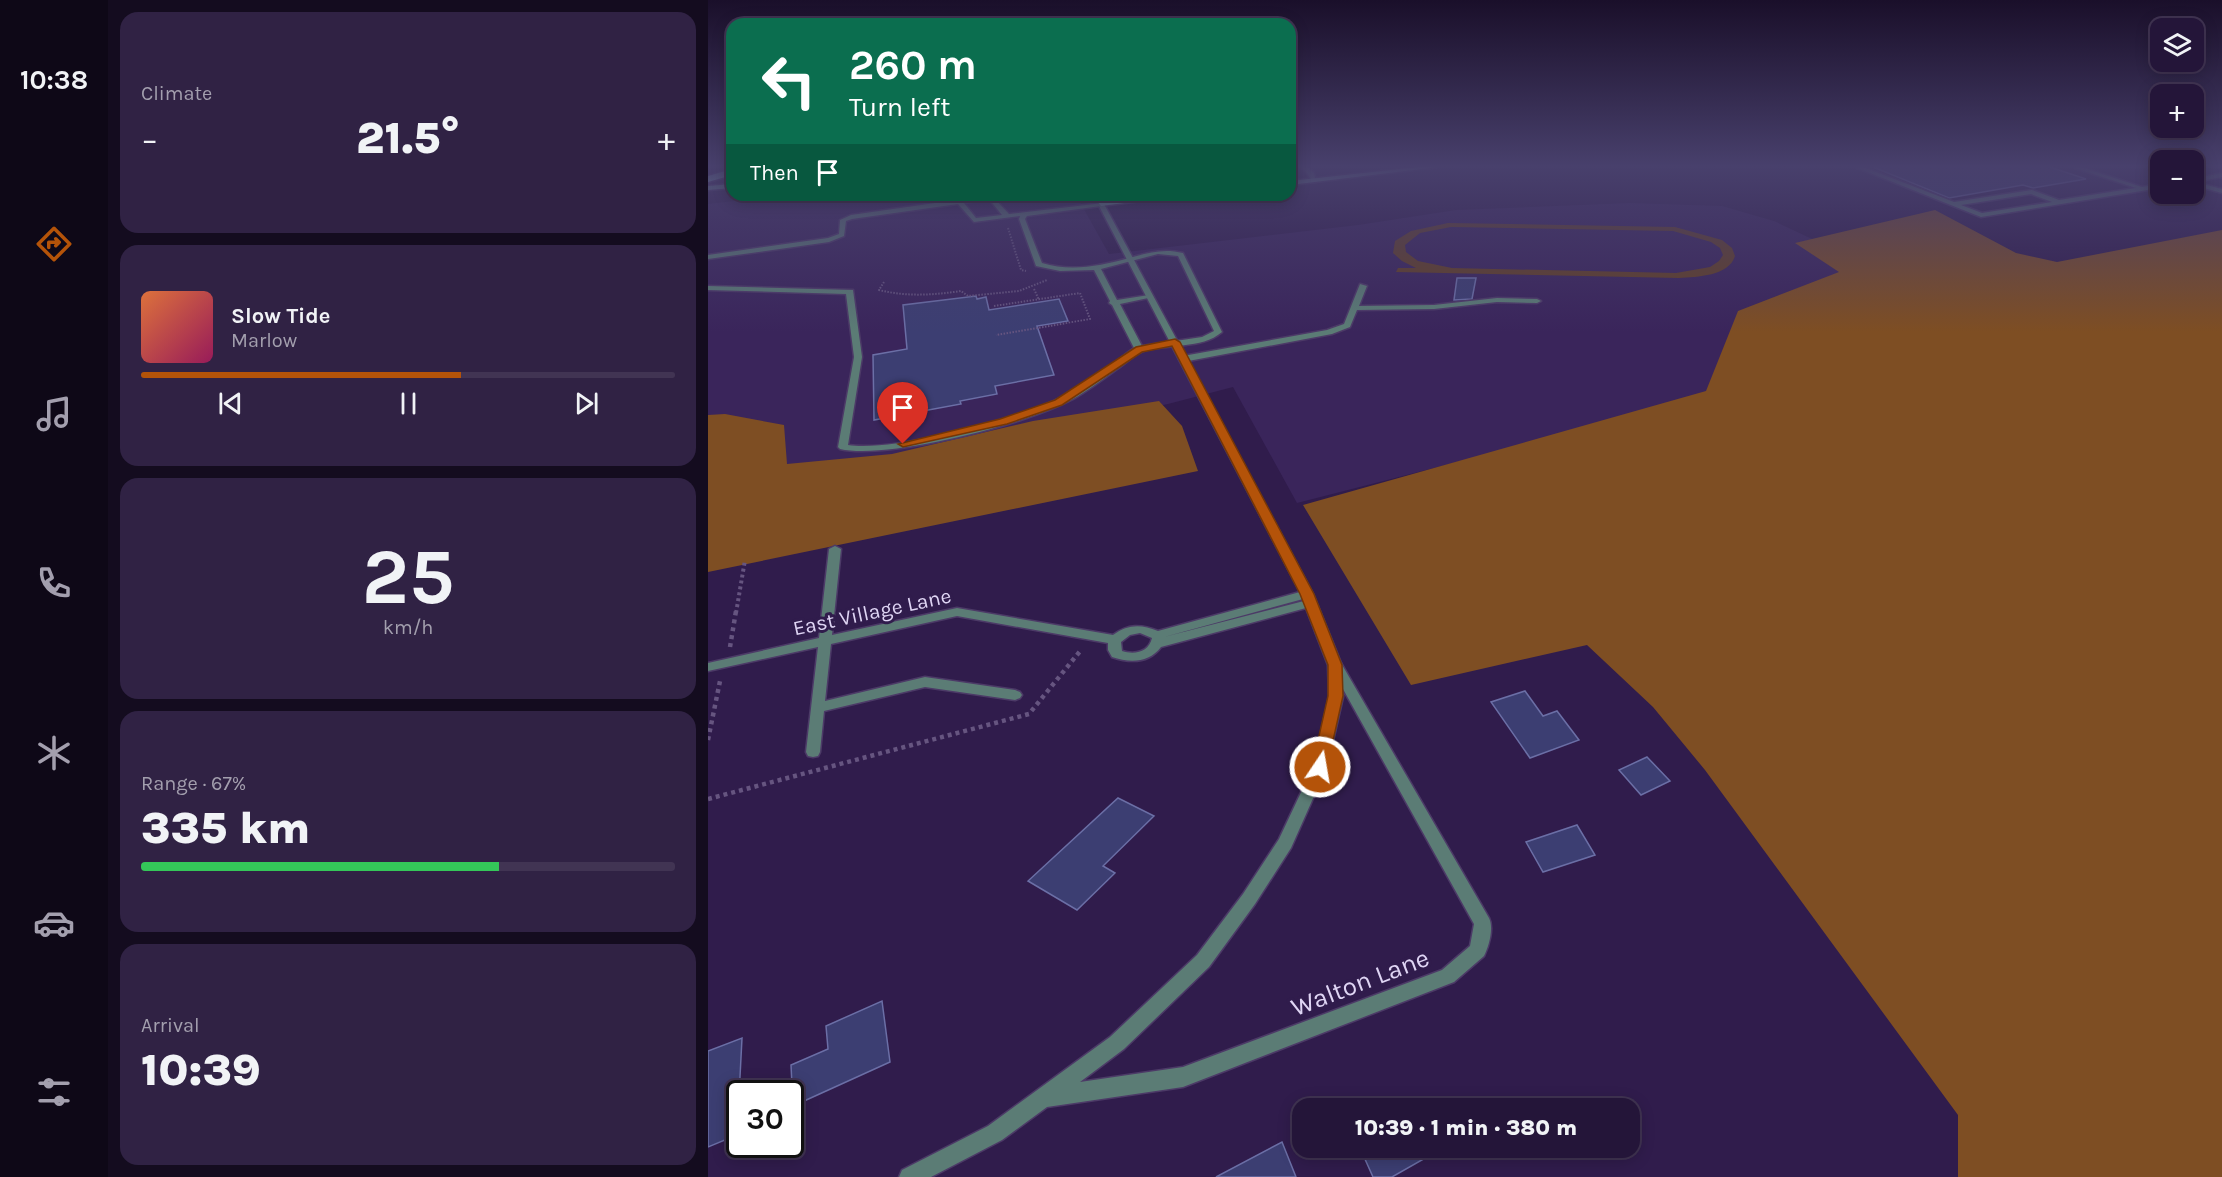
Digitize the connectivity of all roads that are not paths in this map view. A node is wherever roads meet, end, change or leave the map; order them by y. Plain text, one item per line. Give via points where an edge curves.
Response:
1 (843, 222) edge
2 (1023, 222) edge
3 (1110, 222) edge
4 (708, 257) edge
5 (1130, 261) junction
6 (1096, 266) junction
7 (1363, 286) dead end
8 (708, 288) edge
9 (1149, 297) junction
10 (1537, 301) dead end
11 (1113, 303) junction
12 (1354, 308) junction
13 (1175, 342) junction
14 (1139, 349) junction
15 (1183, 359) junction
16 (835, 549) dead end
17 (1309, 598) junction
18 (1157, 639) junction
19 (826, 640) junction
20 (1115, 640) junction
21 (1335, 665) junction
22 (708, 668) edge
23 (1015, 695) dead end
24 (819, 707) junction
25 (813, 752) dead end
26 (1042, 1098) junction
27 (909, 1177) edge

1 - 4 street via 842,235 829,240
2 - 6 street via 1039,264 1070,270
3 - 5 street, Walton Lane
5 - 6 street
5 - 9 street, Walton Lane
5 - 13 street via 1145,253 1170,252 1182,256 1218,332 1204,339
6 - 11 street
7 - 12 street
8 - 14 street via 850,292 858,357 843,447 852,451 883,449 1003,422 1059,403
9 - 11 street
9 - 13 street, Walton Lane
10 - 12 street
11 - 14 street
12 - 15 street via 1347,325 1329,332
13 - 14 street
13 - 15 street, Walton Lane
15 - 17 street, Walton Lane
16 - 19 street
17 - 18 street
17 - 21 street, Walton Lane
18 - 20 street via 1141,629 1126,632
18 - 20 street via 1149,652 1128,658 1114,650
19 - 20 street, East Village Lane via 957,612
19 - 22 street, East Village Lane
19 - 24 street
21 - 26 street, Walton Lane via 1335,696 1320,767 1285,843 1250,899 1203,961 1118,1043
21 - 26 street, Walton Lane via 1483,923 1478,950 1448,976 1183,1077
23 - 24 street via 925,682
24 - 25 street
26 - 27 street, Walton Lane via 995,1133

